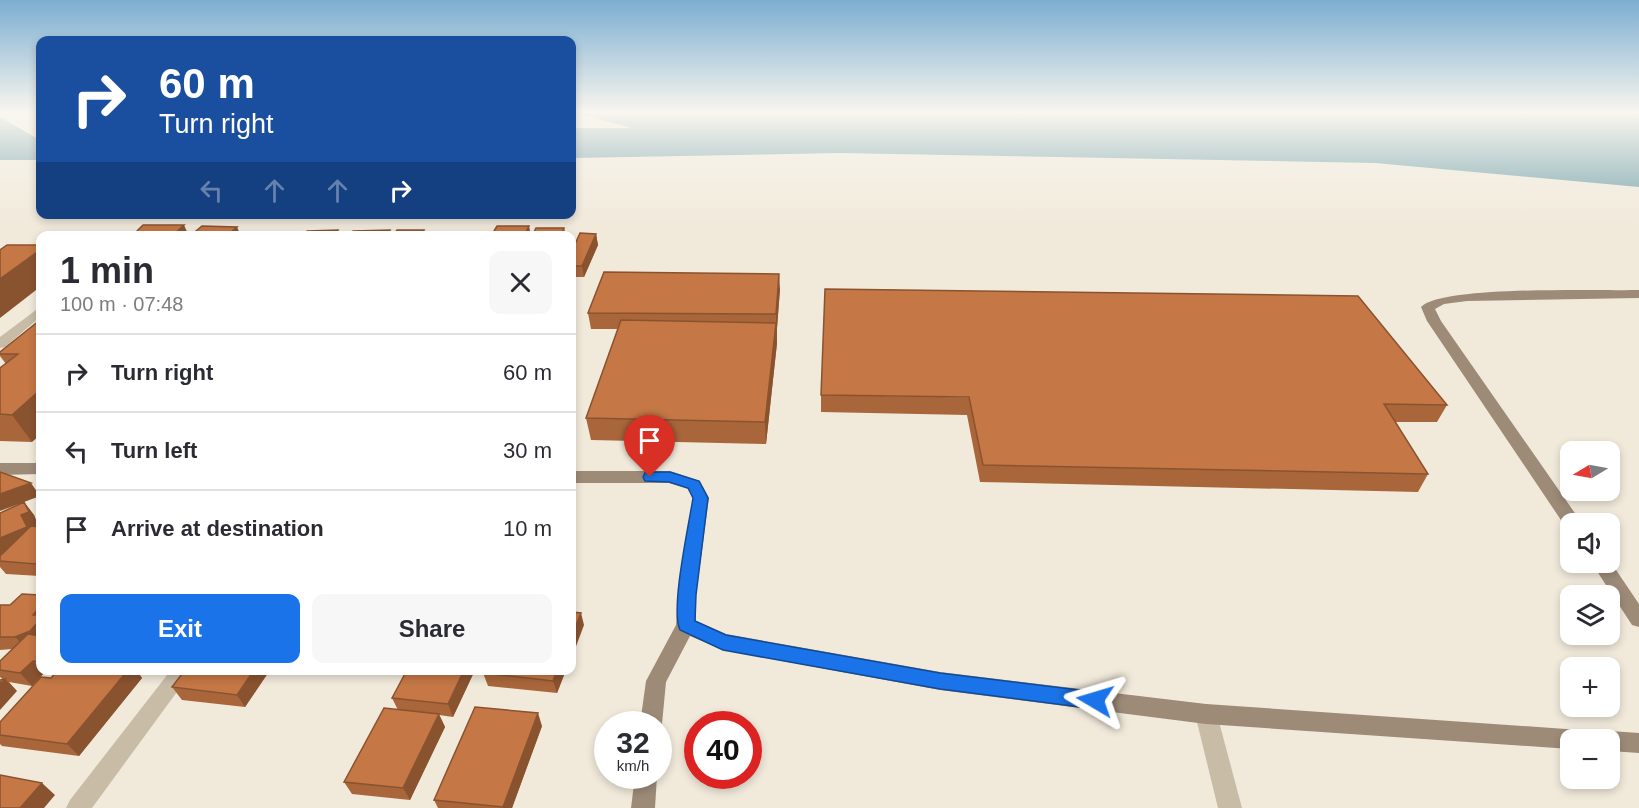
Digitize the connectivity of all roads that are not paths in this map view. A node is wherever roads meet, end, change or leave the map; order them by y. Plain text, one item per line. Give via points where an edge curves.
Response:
1 (1639, 294) edge
2 (36, 317) edge
3 (0, 344) edge
4 (0, 469) edge
5 (36, 469) edge
6 (576, 477) edge
7 (1565, 513) edge
8 (1608, 573) edge
9 (1639, 619) edge
10 (687, 625) junction
11 (179, 675) edge
12 (653, 711) edge
13 (1206, 714) junction
14 (1560, 739) edge
15 (1620, 742) edge
16 (1639, 743) edge
17 (645, 789) edge
18 (78, 808) edge
19 (643, 808) edge
20 (1230, 808) edge

1 - 7 street via 1467,297 1428,307
2 - 3 street
4 - 5 street
6 - 10 street via 670,477 694,485 700,498 687,595
8 - 9 street
10 - 12 street via 656,681
10 - 13 street via 723,642 940,681
11 - 18 street
13 - 14 street
13 - 20 street
15 - 16 street
17 - 19 street

